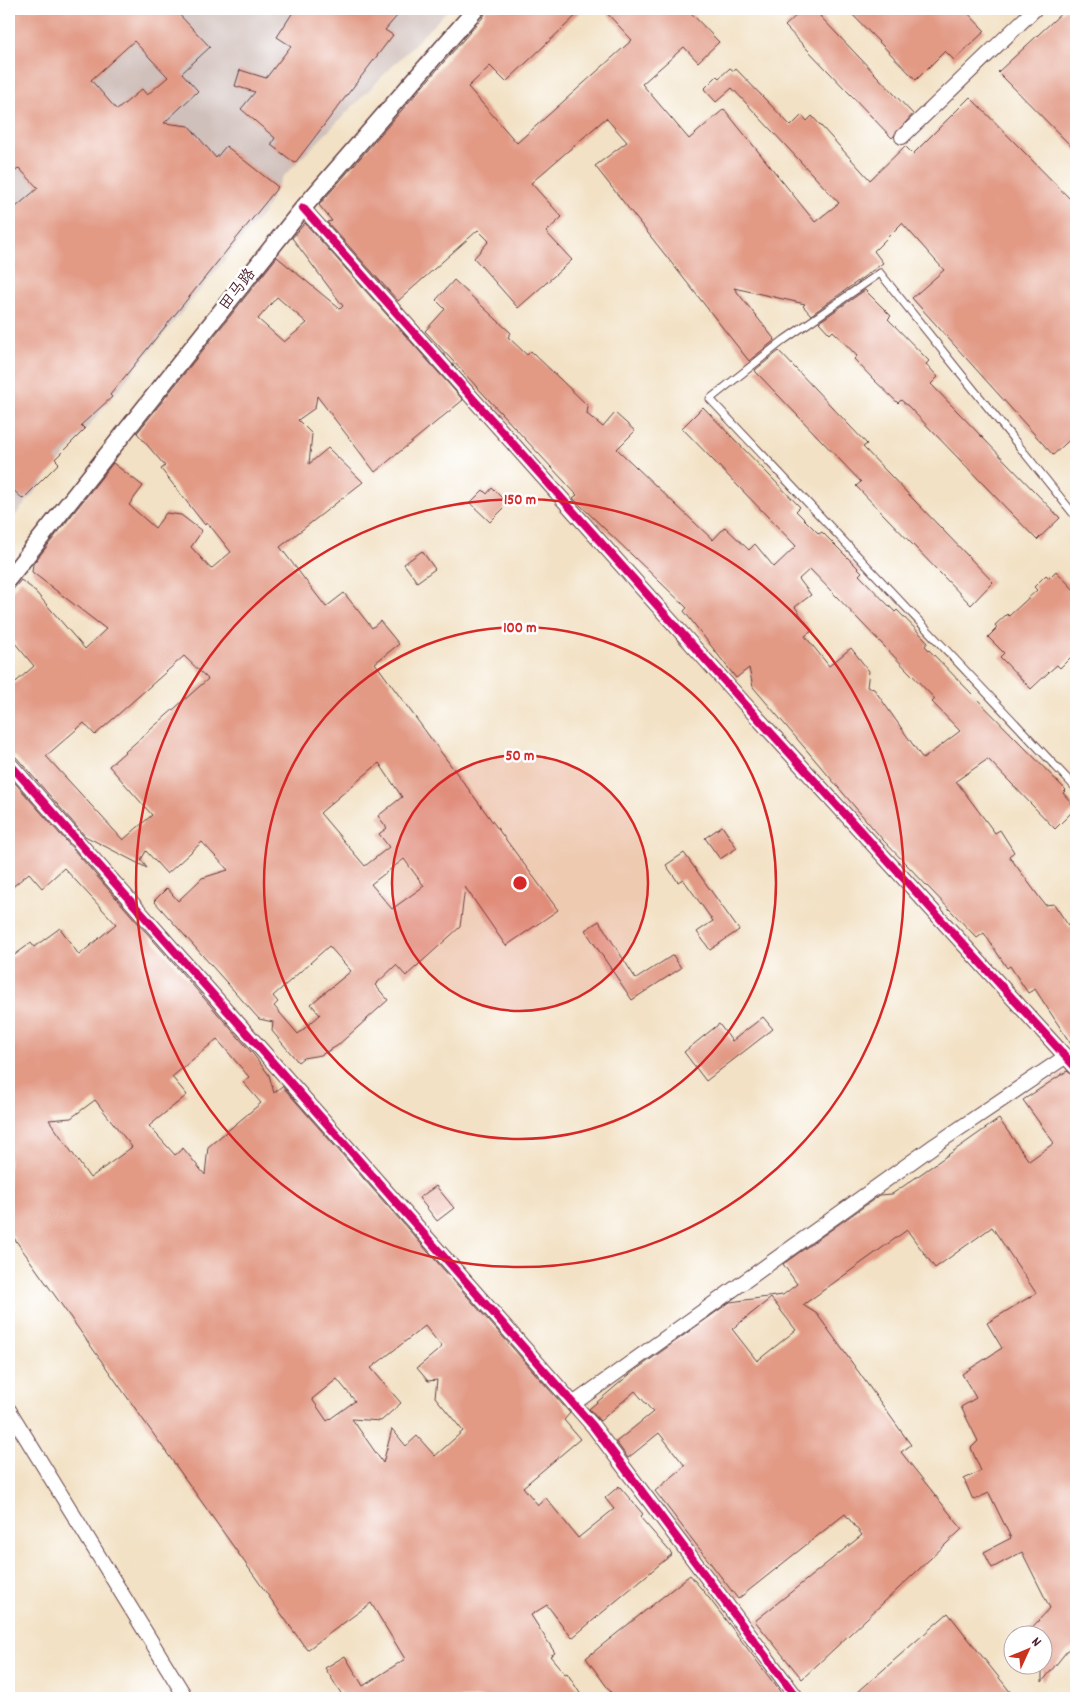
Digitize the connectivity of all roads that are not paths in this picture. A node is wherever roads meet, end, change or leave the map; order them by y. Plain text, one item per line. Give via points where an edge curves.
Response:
1 (476, 9) edge
2 (1035, 9) edge
3 (902, 137) dead end
4 (303, 208) junction
5 (1076, 517) edge
6 (9, 578) edge
7 (9, 763) edge
8 (1076, 788) edge
9 (1065, 1056) junction
10 (1076, 1068) edge
11 (573, 1404) junction
12 (9, 1410) edge
13 (186, 1698) edge
14 (797, 1698) edge

1 - 4 street, 田马路
2 - 3 street
4 - 6 street, 田马路
4 - 9 street via 750,710
5 - 8 lane via 880,273 784,340 710,399
7 - 11 street
9 - 10 street
9 - 11 street
11 - 14 street
12 - 13 street

